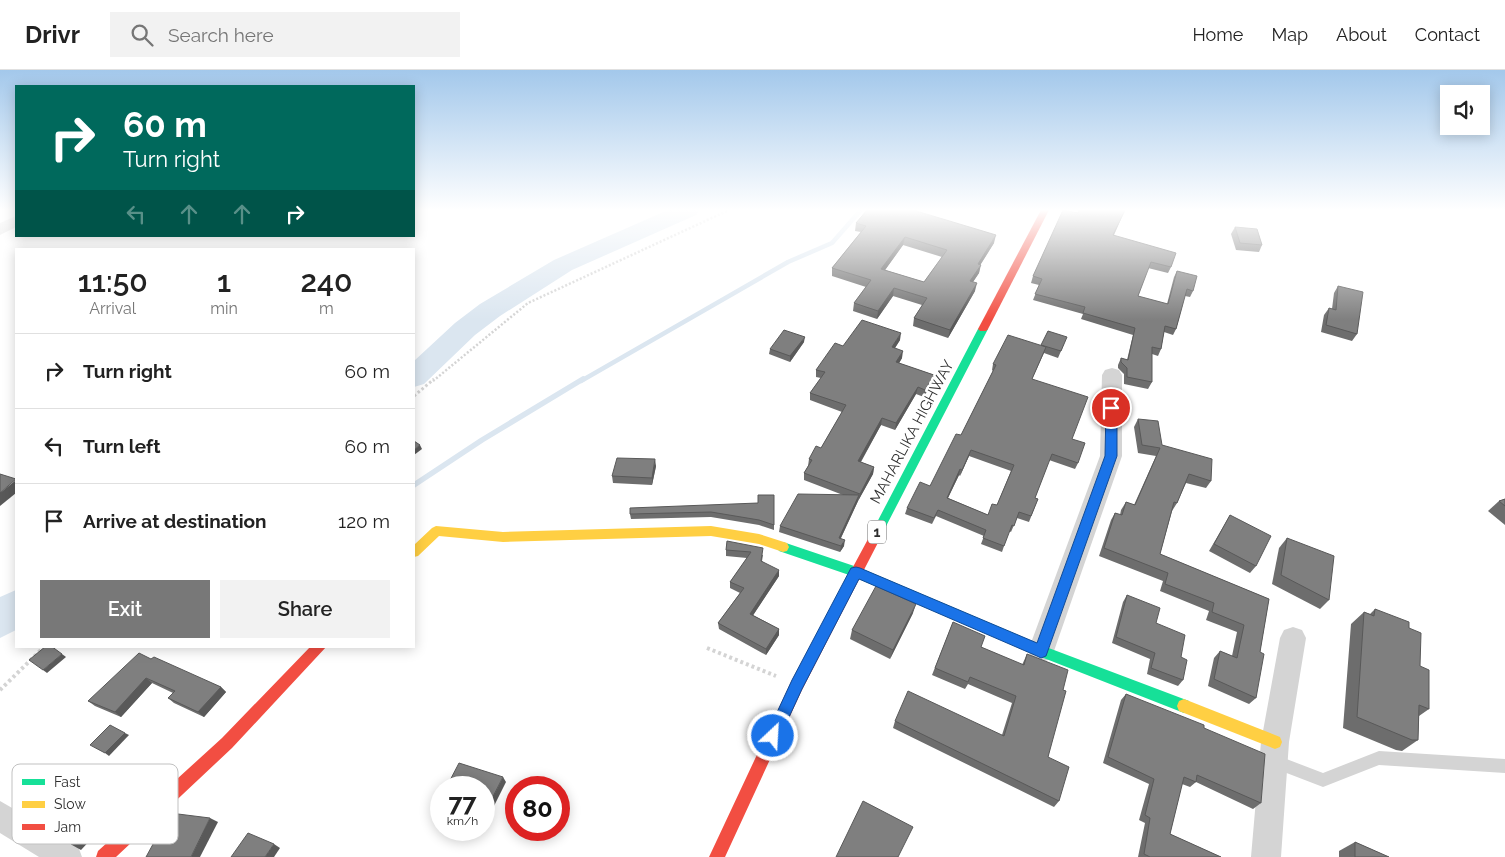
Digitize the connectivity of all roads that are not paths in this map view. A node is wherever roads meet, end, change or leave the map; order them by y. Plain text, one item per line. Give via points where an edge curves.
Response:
1 (1026, 247) edge
2 (1112, 375) dead end
3 (415, 551) edge
4 (856, 572) junction
5 (1293, 638) dead end
6 (318, 648) edge
7 (1041, 651) junction
8 (1275, 752) junction
9 (1505, 766) edge
10 (178, 788) edge
11 (0, 816) edge
12 (12, 823) edge
13 (46, 844) edge
14 (118, 844) edge
15 (67, 857) edge
16 (104, 857) edge
17 (716, 857) edge
18 (1266, 857) edge

1 - 4 main road, MAHARLIKA HIGHWAY / 1
2 - 7 street via 1111,456
3 - 4 main road via 436,531 503,537 711,531 759,539
4 - 7 main road
4 - 17 main road, MAHARLIKA HIGHWAY / 1 via 797,685
5 - 8 street
6 - 10 main road via 227,743
7 - 8 main road
8 - 9 lane via 1323,780 1379,758
8 - 18 street
11 - 12 street
13 - 15 street
14 - 16 main road

